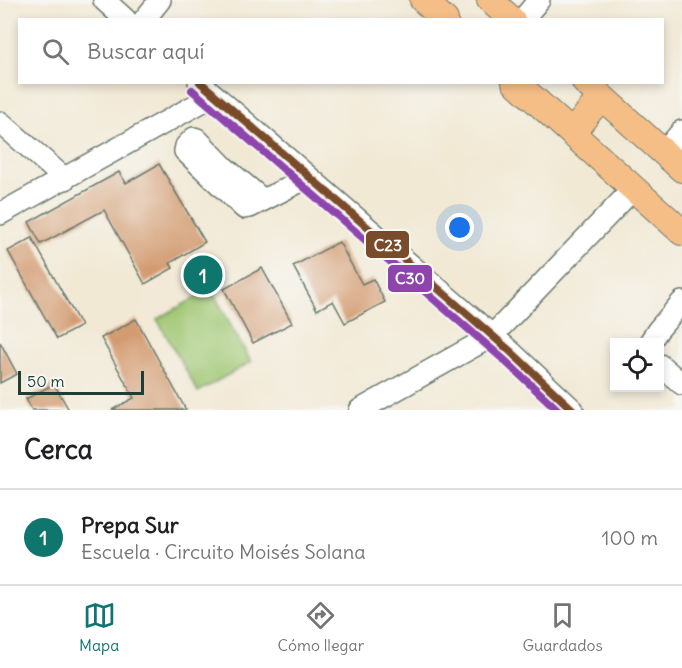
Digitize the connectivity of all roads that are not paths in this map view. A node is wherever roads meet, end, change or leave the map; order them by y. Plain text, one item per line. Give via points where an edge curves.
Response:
1 (104, 0) edge
2 (160, 0) edge
3 (423, 0) edge
4 (490, 0) edge
5 (539, 0) edge
6 (124, 18) edge
7 (146, 18) edge
8 (443, 18) edge
9 (510, 18) edge
10 (524, 18) edge
11 (517, 84) edge
12 (206, 89) edge
13 (593, 90) edge
14 (0, 122) edge
15 (682, 131) edge
16 (572, 133) junction
17 (673, 161) edge
18 (308, 176) junction
19 (65, 179) junction
20 (634, 188) junction
21 (263, 200) dead end
22 (0, 214) edge
23 (682, 232) edge
24 (682, 302) edge
25 (492, 336) junction
26 (653, 338) edge
27 (664, 368) edge
28 (682, 384) edge
29 (394, 402) edge
30 (360, 410) edge
31 (573, 410) edge

1 - 6 street
2 - 7 street
3 - 8 main road
4 - 9 main road
5 - 10 street
11 - 16 main road
12 - 18 street
12 - 19 street
13 - 16 main road
13 - 17 main road
14 - 19 street
15 - 17 street
16 - 20 main road
18 - 21 street
18 - 25 street
19 - 22 street
20 - 23 main road
20 - 25 street
24 - 26 street
25 - 29 street
25 - 31 street
27 - 28 street
29 - 30 street

